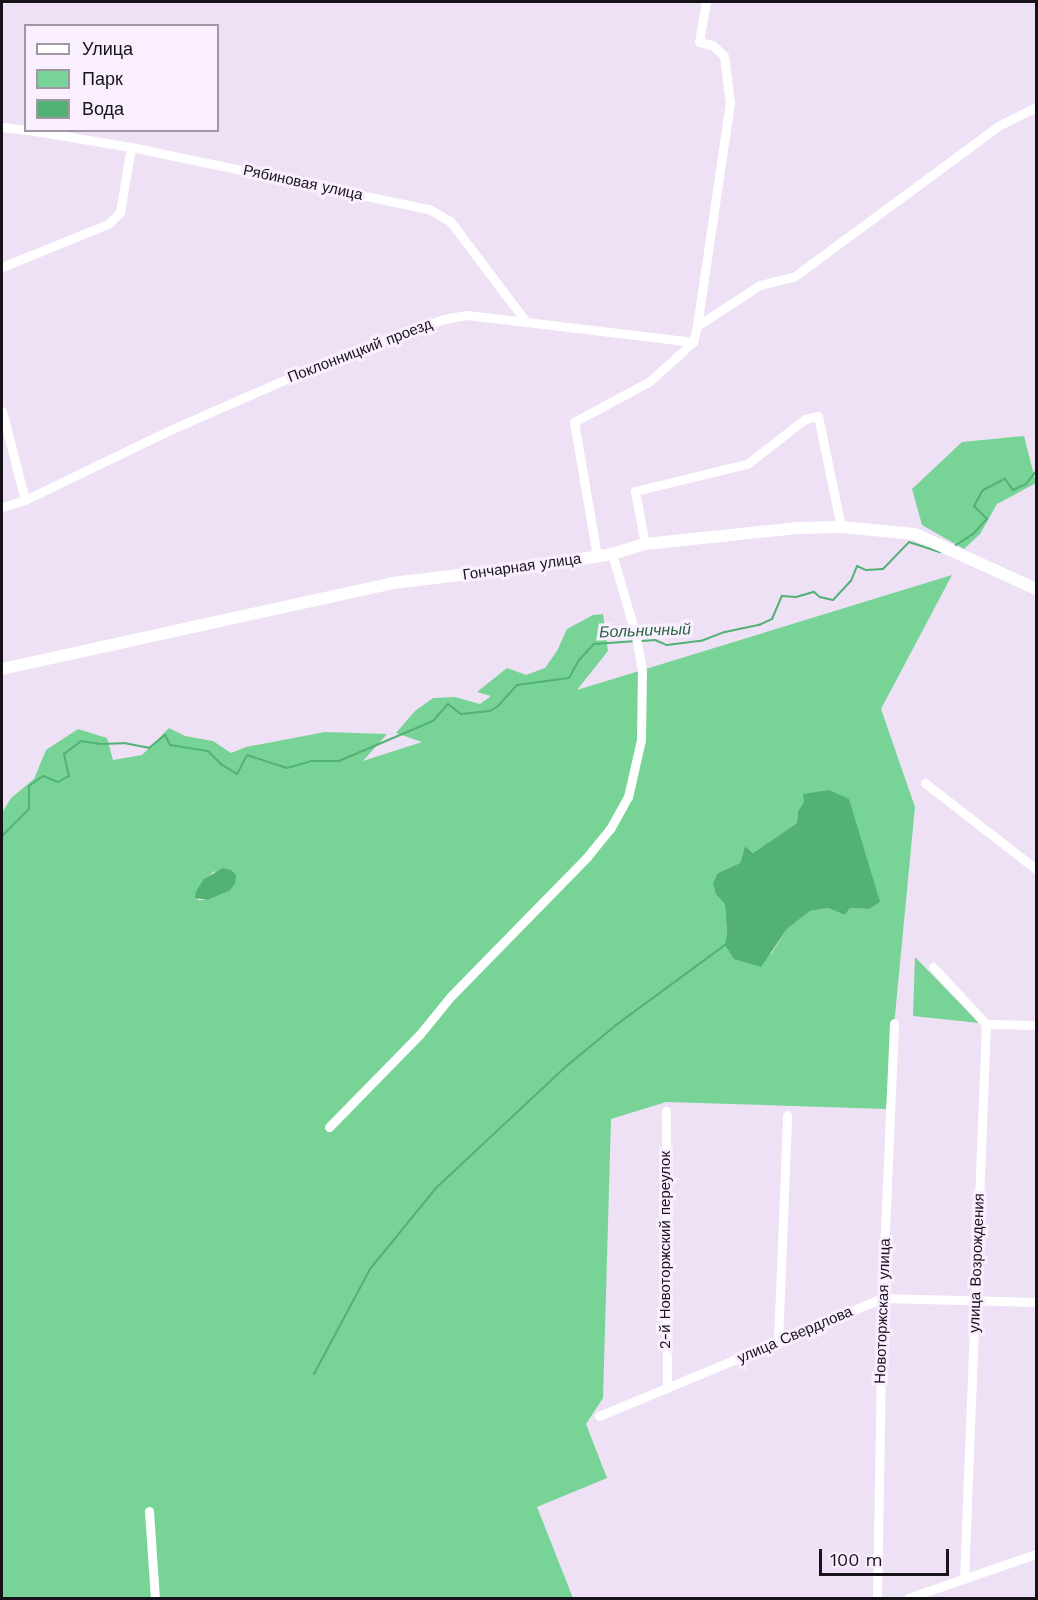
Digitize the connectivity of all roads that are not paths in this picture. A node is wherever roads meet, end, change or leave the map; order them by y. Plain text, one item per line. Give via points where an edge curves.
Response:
1 (706, 2) edge
2 (1036, 106) edge
3 (2, 128) edge
4 (24, 130) edge
5 (39, 132) edge
6 (131, 147) junction
7 (2, 267) edge
8 (526, 322) junction
9 (696, 326) junction
10 (693, 342) junction
11 (2, 411) edge
12 (25, 500) junction
13 (2, 507) edge
14 (842, 526) junction
15 (645, 544) junction
16 (612, 554) junction
17 (597, 556) junction
18 (1036, 589) edge
19 (2, 669) edge
20 (925, 783) dead end
21 (1036, 869) edge
22 (933, 967) dead end
23 (894, 1023) dead end
24 (986, 1024) junction
25 (1036, 1025) edge
26 (666, 1111) dead end
27 (787, 1115) dead end
28 (329, 1127) dead end
29 (882, 1298) junction
30 (976, 1300) junction
31 (1036, 1302) edge
32 (778, 1343) junction
33 (667, 1388) junction
34 (599, 1416) dead end
35 (148, 1511) dead end
36 (1036, 1554) edge
37 (964, 1579) junction
38 (155, 1599) edge
39 (877, 1599) edge
40 (908, 1599) edge

1 - 9 street via 699,42 712,45 724,56 730,103
2 - 9 street via 1000,125 795,276 760,285
3 - 4 street, Рябиновая улица
5 - 6 street, Рябиновая улица
6 - 7 street via 120,213 108,224
6 - 8 street, Рябиновая улица via 429,209 450,221
8 - 10 street, Поклонницкий проезд
8 - 12 street, Поклонницкий проезд via 467,315 444,319 344,354 170,430
9 - 10 street
10 - 17 street via 650,381 574,422
11 - 12 street
12 - 13 street, Поклонницкий проезд
14 - 15 street, Гончарная улица
14 - 15 street via 818,416 805,419 747,464 635,491
14 - 18 street, Гончарная улица via 904,532 944,545
15 - 16 street, Гончарная улица
16 - 17 street, Гончарная улица
16 - 28 street via 642,671 641,740 628,797 588,857
17 - 19 street, Гончарная улица via 392,583
20 - 21 street
22 - 24 street
23 - 29 street, Новоторжская улица
24 - 25 street
24 - 30 street, улица Возрождения
26 - 33 street, 2-й Новоторжский переулок
27 - 32 street
29 - 30 street, улица Свердлова
29 - 32 street, улица Свердлова
29 - 39 street, Новоторжская улица
30 - 31 street, улица Свердлова
30 - 37 street, улица Возрождения
32 - 33 street, улица Свердлова
33 - 34 street, улица Свердлова
35 - 38 street
36 - 37 street
37 - 40 street

